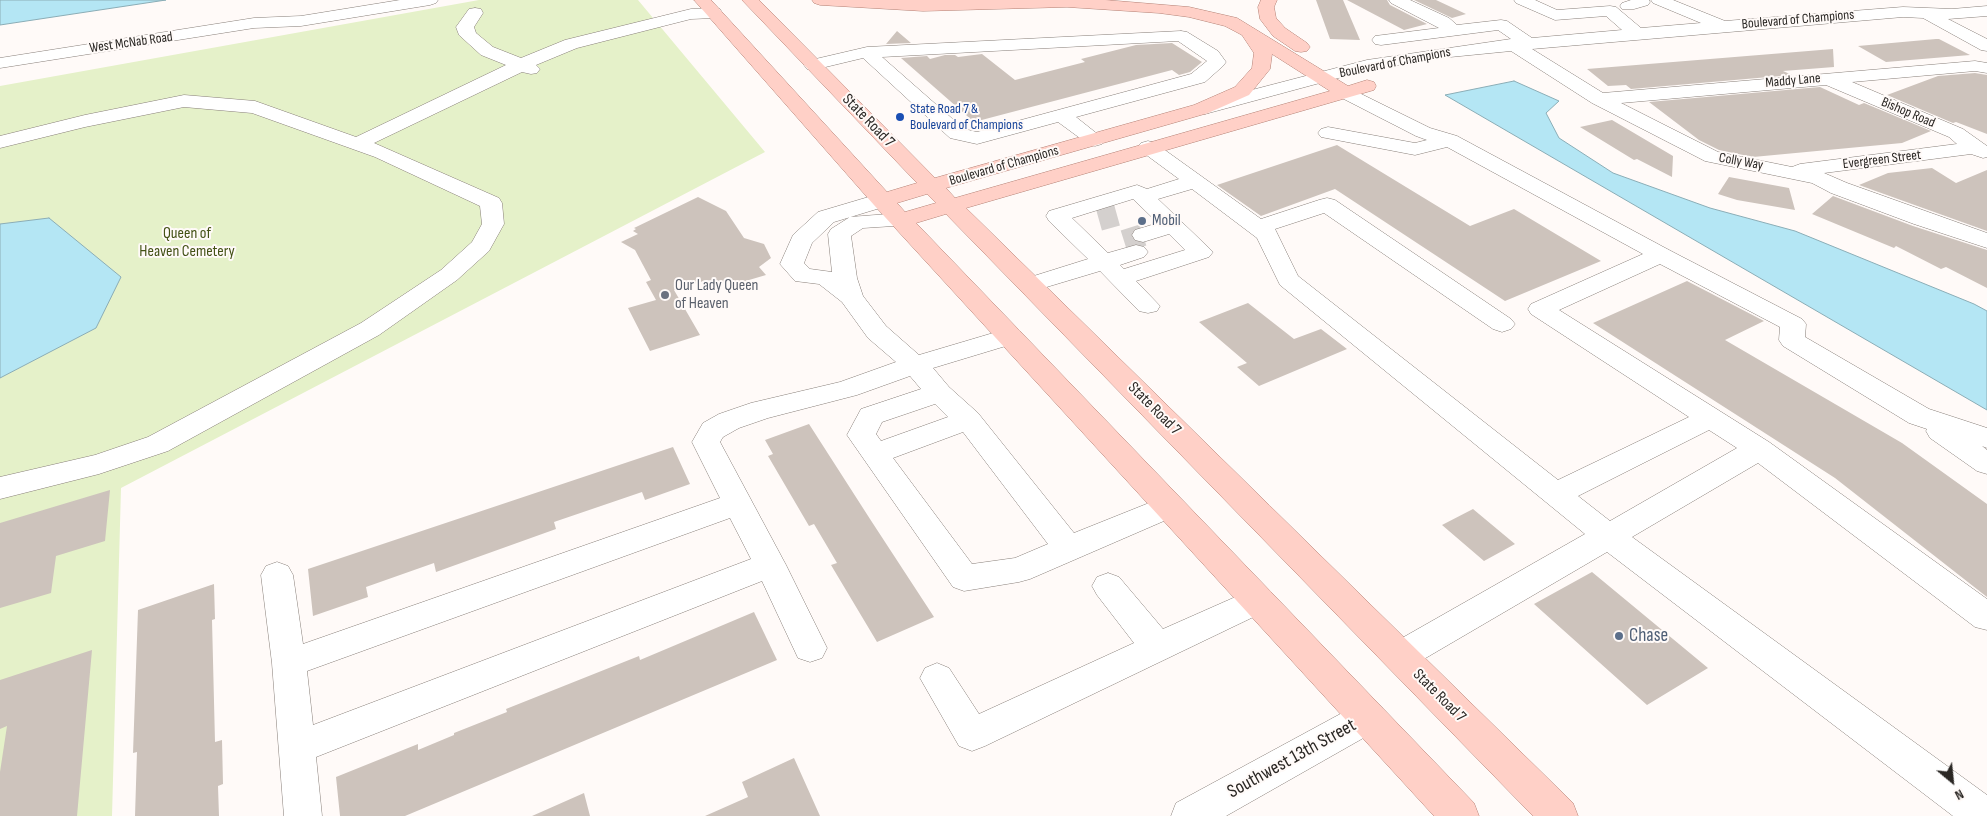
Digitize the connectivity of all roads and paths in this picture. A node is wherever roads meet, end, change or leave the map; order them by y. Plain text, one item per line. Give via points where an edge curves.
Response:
1 (430, 0) edge
2 (750, 0) edge
3 (820, 0) edge
4 (1100, 0) edge
5 (1269, 0) edge
6 (1397, 0) edge
7 (1522, 0) edge
8 (1659, 0) edge
9 (1900, 0) edge
10 (1071, 3) junction
11 (1623, 5) edge
12 (275, 6) dead end
13 (708, 6) edge
14 (1987, 11) edge
15 (475, 12) dead end
16 (1934, 12) edge
17 (262, 23) junction
18 (1724, 26) junction
19 (1248, 31) junction
20 (1453, 31) junction
21 (1987, 32) edge
22 (1636, 33) junction
23 (1381, 40) dead end
24 (1987, 46) edge
25 (1524, 48) junction
26 (867, 52) junction
27 (0, 63) edge
28 (813, 64) junction
29 (520, 65) junction
30 (1987, 68) edge
31 (540, 71) junction
32 (1343, 72) junction
33 (1417, 75) dead end
34 (1320, 78) junction
35 (1826, 78) junction
36 (1374, 84) junction
37 (1345, 92) junction
38 (1599, 98) junction
39 (1201, 109) junction
40 (1061, 115) junction
41 (1328, 133) dead end
42 (1095, 140) junction
43 (1450, 140) junction
44 (0, 142) edge
45 (358, 144) junction
46 (1148, 147) junction
47 (1415, 150) junction
48 (378, 151) junction
49 (1981, 151) edge
50 (1789, 171) junction
51 (1195, 181) junction
52 (941, 196) junction
53 (1148, 200) junction
54 (891, 210) junction
55 (1258, 227) junction
56 (1071, 229) junction
57 (1180, 231) junction
58 (1987, 241) edge
59 (1618, 247) dead end
60 (1661, 255) junction
61 (1105, 263) junction
62 (1030, 285) junction
63 (851, 297) junction
64 (1148, 306) dead end
65 (1502, 324) dead end
66 (1010, 336) junction
67 (915, 365) junction
68 (939, 393) junction
69 (1919, 416) junction
70 (1710, 418) junction
71 (968, 420) junction
72 (1987, 438) edge
73 (868, 444) junction
74 (1759, 448) junction
75 (1987, 464) edge
76 (0, 488) edge
77 (1555, 494) junction
78 (737, 504) junction
79 (1169, 506) junction
80 (1608, 536) junction
81 (1069, 549) junction
82 (770, 565) junction
83 (278, 575) dead end
84 (1108, 586) dead end
85 (1258, 600) junction
86 (1987, 617) edge
87 (810, 648) dead end
88 (1157, 648) junction
89 (1400, 656) junction
90 (289, 663) junction
91 (936, 678) dead end
92 (1368, 718) junction
93 (297, 748) junction
94 (302, 816) edge
95 (1190, 816) edge
96 (1460, 816) edge
97 (1559, 816) edge
98 (1984, 816) edge

1 - 17 street, West McNab Road via 301,21
2 - 28 main road, State Road 7
3 - 10 main road via 923,6
4 - 10 main road
5 - 32 main road via 1266,7 1268,19 1279,32
6 - 20 street via 1443,22
7 - 11 street via 1555,15
8 - 18 street
9 - 16 street, Boulevard of Champions
10 - 19 main road via 1189,12 1230,22
11 - 22 street
12 - 17 street via 276,13
13 - 28 main road via 746,22
13 - 29 street via 684,16 570,44
13 - 31 street via 699,24 595,48
13 - 54 main road
14 - 16 street
15 - 29 street via 465,27 468,35 487,51
16 - 18 street, Boulevard of Champions
16 - 21 street, Boulevard of Champions
16 - 24 street, Boulevard of Champions
16 - 25 street, Boulevard of Champions via 1924,23
17 - 27 street, West McNab Road
18 - 22 street, Boulevard of Champions
19 - 34 main road
19 - 39 main road via 1263,53 1261,69 1242,91
20 - 23 street, Colly Way
20 - 25 street, Colly Way via 1501,25
22 - 25 street, Boulevard of Champions
25 - 32 street, Boulevard of Champions via 1440,53
25 - 33 street, Boulevard of Champions
25 - 38 street, Colly Way
26 - 28 street
26 - 40 street via 957,134 977,138
26 - 40 street via 1181,36 1212,55 1217,62 1198,78
28 - 52 main road, State Road 7
29 - 31 street
29 - 45 street
30 - 35 street, Maddy Lane via 1975,66
31 - 48 street
32 - 34 street, Boulevard of Champions
32 - 36 main road
34 - 37 main road
34 - 39 street, Boulevard of Champions
35 - 38 street, Maddy Lane
35 - 49 street, Bishop Road via 1956,133
36 - 37 main road, Boulevard of Champions
36 - 43 street via 1438,128
37 - 43 street via 1424,132
37 - 46 main road, Boulevard of Champions
38 - 50 street, Colly Way via 1712,157
39 - 42 main road, Boulevard of Champions
40 - 42 street
41 - 47 street
42 - 52 main road, Boulevard of Champions
43 - 47 street
43 - 60 street
44 - 45 street via 184,101 255,108
45 - 48 street
46 - 51 street
46 - 52 main road, Boulevard of Champions
47 - 59 street via 1447,155 1494,177
48 - 76 street via 491,203 493,224 481,246 449,275 370,329 158,444 99,464
49 - 50 street, Evergreen Street
50 - 58 street, Colly Way via 1818,178 1922,220
51 - 53 street
51 - 55 street
52 - 54 main road, Boulevard of Champions
52 - 62 main road, State Road 7
53 - 56 street
53 - 56 street via 1137,191 1057,216
53 - 57 street
54 - 63 street via 858,222 839,234
54 - 63 street via 826,217 801,240 792,264 803,276 824,277
54 - 66 main road
55 - 65 street via 1327,205
55 - 77 street via 1267,234 1288,280
56 - 61 street
57 - 61 street via 1139,243
57 - 61 street via 1201,252
60 - 69 street via 1793,324 1792,340
60 - 70 street via 1540,308
61 - 62 street
61 - 64 street
62 - 89 main road, State Road 7
63 - 67 street via 881,336
66 - 67 street
66 - 79 main road
67 - 68 street
67 - 78 street via 847,389 839,397 802,414 729,443 721,469
68 - 71 street
68 - 73 street via 870,416
69 - 72 street
69 - 75 street
70 - 74 street
70 - 77 street
71 - 73 street
71 - 81 street
73 - 81 street via 964,578 1019,570
74 - 80 street
74 - 86 street
77 - 80 street
78 - 82 street
78 - 90 street
79 - 81 street
79 - 85 main road
80 - 89 street
80 - 98 street
82 - 87 street
82 - 93 street
83 - 90 street
84 - 88 street
85 - 88 street
85 - 92 main road
88 - 91 street via 972,734
89 - 97 main road, State Road 7
90 - 93 street
92 - 95 street, Southwest 13th Street
92 - 96 main road
93 - 94 street

